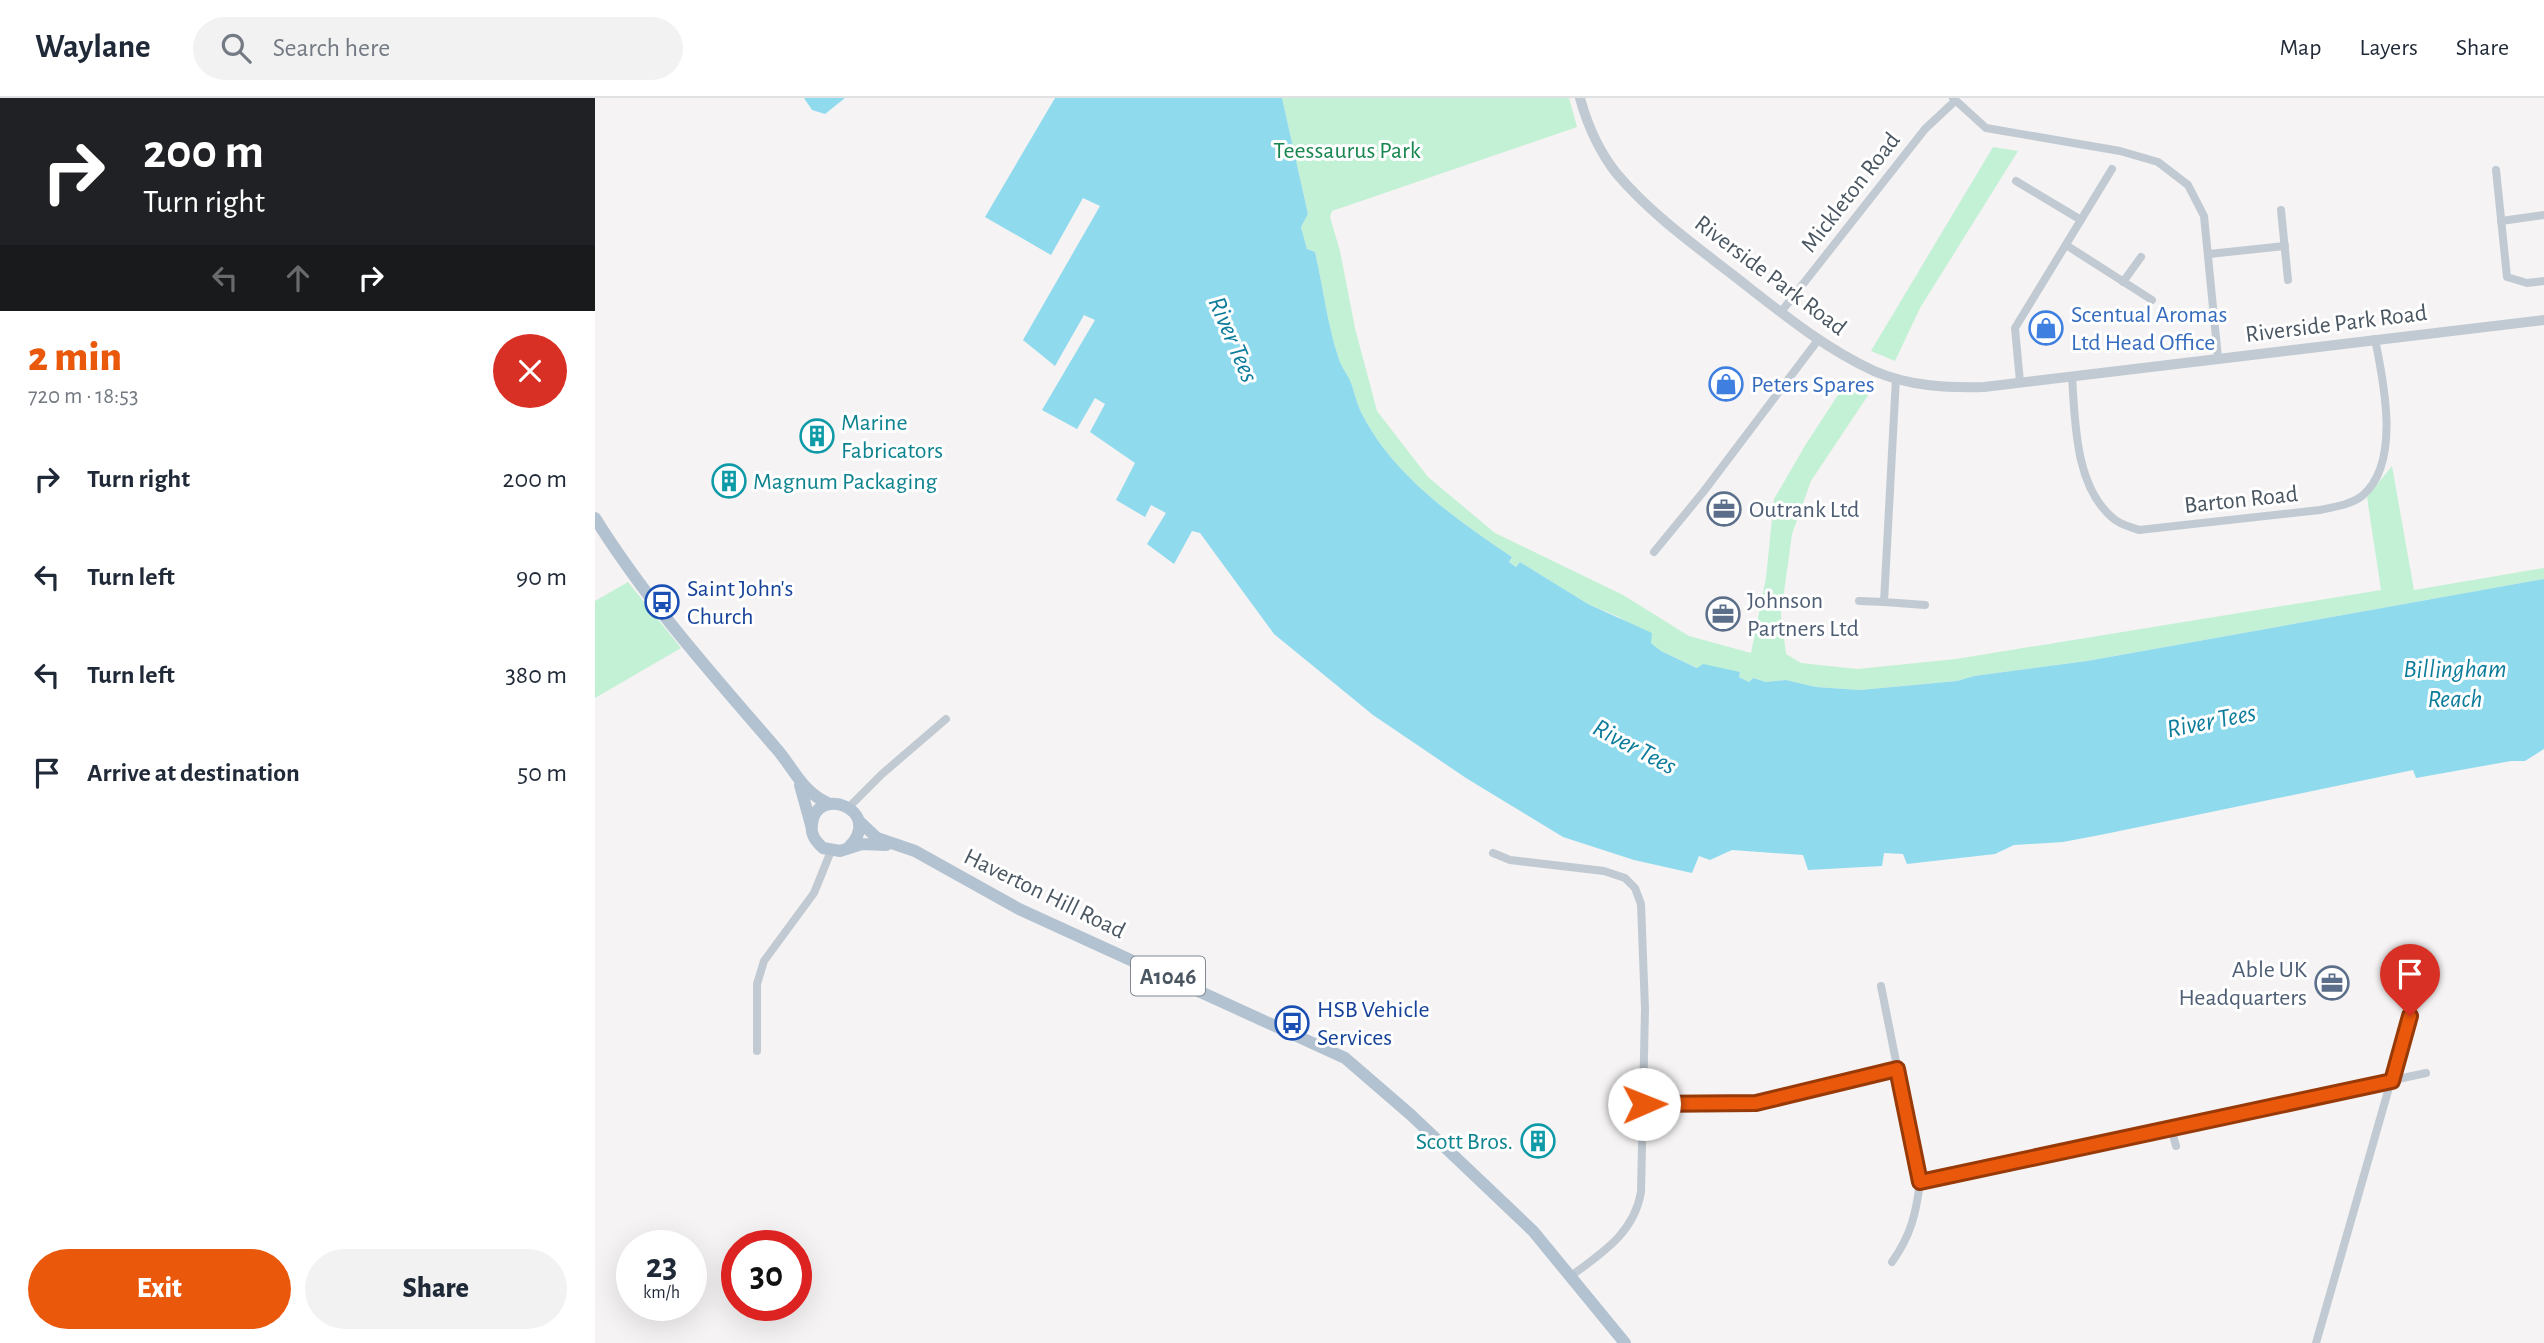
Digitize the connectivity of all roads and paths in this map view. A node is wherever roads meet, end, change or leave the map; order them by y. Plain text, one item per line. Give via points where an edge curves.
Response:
1 (1580, 98) edge
2 (1954, 99) edge
3 (2112, 169) dead end
4 (2496, 170) dead end
5 (2016, 181) dead end
6 (2281, 210) dead end
7 (2544, 215) edge
8 (2081, 220) junction
9 (2501, 221) junction
10 (2066, 245) junction
11 (2285, 246) junction
12 (2209, 254) junction
13 (2141, 257) dead end
14 (2288, 280) dead end
15 (2544, 281) edge
16 (2123, 282) junction
17 (2152, 300) dead end
18 (1781, 312) junction
19 (2544, 320) edge
20 (2375, 339) junction
21 (1818, 340) junction
22 (2218, 358) junction
23 (2072, 376) junction
24 (1896, 379) junction
25 (2020, 382) junction
26 (595, 518) edge
27 (1654, 552) dead end
28 (1859, 601) dead end
29 (1884, 602) junction
30 (1925, 605) dead end
31 (946, 719) dead end
32 (799, 780) junction
33 (830, 804) junction
34 (849, 807) junction
35 (859, 821) junction
36 (811, 825) junction
37 (896, 845) junction
38 (849, 847) junction
39 (831, 851) junction
40 (1493, 853) dead end
41 (1881, 986) dead end
42 (2416, 993) dead end
43 (757, 1051) dead end
44 (1897, 1069) junction
45 (2425, 1073) dead end
46 (2392, 1081) junction
47 (2377, 1084) junction
48 (2386, 1102) junction
49 (1644, 1104) junction
50 (2171, 1128) junction
51 (2176, 1146) dead end
52 (1920, 1182) junction
53 (1892, 1262) dead end
54 (1571, 1276) junction
55 (2317, 1338) edge
56 (1625, 1343) edge

1 - 18 street, Riverside Park Road via 1596,141 1616,173 1658,217
2 - 12 street via 1986,128 2158,162 2187,186 2204,216
2 - 18 street, Mickleton Road via 1925,129
3 - 8 street
4 - 9 street
5 - 8 street
6 - 11 street
7 - 9 street
8 - 10 street
9 - 15 street via 2507,277 2527,283
10 - 16 street
10 - 25 street via 2015,328
11 - 12 street
11 - 14 street
12 - 22 street
13 - 16 street
16 - 17 street
18 - 21 street, Riverside Park Road
19 - 20 street, Riverside Park Road
20 - 22 street, Riverside Park Road
20 - 23 street, Barton Road via 2388,437 2383,464 2362,495 2320,510 2140,530 2117,521 2101,507 2083,473
21 - 24 street, Riverside Park Road
21 - 27 street
22 - 23 street, Riverside Park Road
23 - 25 street, Riverside Park Road
24 - 25 street, Riverside Park Road via 1946,388
24 - 29 street
26 - 32 main road via 720,685
28 - 29 street
29 - 30 street
31 - 34 street
32 - 33 main road via 807,791
32 - 36 main road
33 - 34 main road
33 - 36 main road via 817,811
34 - 35 main road, Haverton Hill Road / A1046
35 - 37 main road, Haverton Hill Road / A1046 via 877,838
35 - 38 main road via 856,840
36 - 39 main road via 816,842
37 - 38 main road, Haverton Hill Road / A1046
37 - 54 main road, Haverton Hill Road / A1046 via 1019,909 1345,1058 1533,1231
38 - 39 main road, Haverton Hill Road / A1046
39 - 43 street via 814,893 764,961 757,984
40 - 49 street via 1510,860 1604,871 1625,878 1635,888 1641,904 1645,996
41 - 44 street
42 - 46 street
44 - 49 street via 1756,1103
44 - 52 street
45 - 46 street
46 - 47 street
46 - 48 street
47 - 48 street
47 - 50 street
48 - 55 street
49 - 54 street via 1638,1210 1615,1241
50 - 51 street
50 - 52 street
52 - 53 street via 1906,1242
54 - 56 main road, Haverton Hill Road / A1046

